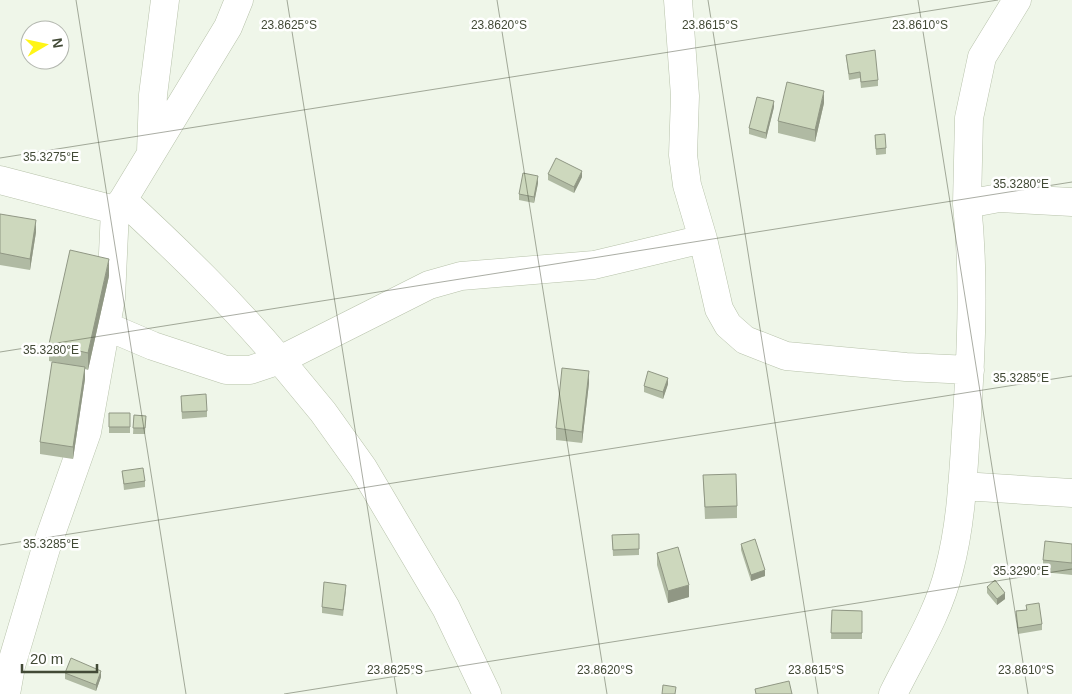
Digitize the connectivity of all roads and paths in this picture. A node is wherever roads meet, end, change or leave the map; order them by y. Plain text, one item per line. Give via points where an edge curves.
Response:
1 (165, 0) edge
2 (239, 0) edge
3 (678, 0) edge
4 (1017, 0) edge
5 (151, 153) junction
6 (0, 180) edge
7 (1072, 202) edge
8 (967, 204) junction
9 (119, 205) junction
10 (703, 239) junction
11 (106, 326) junction
12 (280, 360) junction
13 (970, 370) junction
14 (962, 486) junction
15 (1072, 492) edge
16 (6, 694) edge
17 (487, 694) edge
18 (893, 694) edge

1 - 5 street via 153,95
2 - 5 street via 228,27
3 - 10 street via 685,96 685,170
4 - 8 street via 982,57 968,118
5 - 9 street
6 - 9 street
7 - 8 street via 999,198
8 - 13 street
9 - 11 street
9 - 12 street via 183,255
10 - 12 street via 594,265 461,276 429,285
10 - 13 street via 719,309 728,325 745,340 786,356
11 - 12 street via 152,346 226,370 250,370
11 - 16 street via 86,432 46,548 11,666
12 - 17 street via 363,468 446,608
13 - 14 street
14 - 15 street
14 - 18 street via 961,512 949,571 931,621

